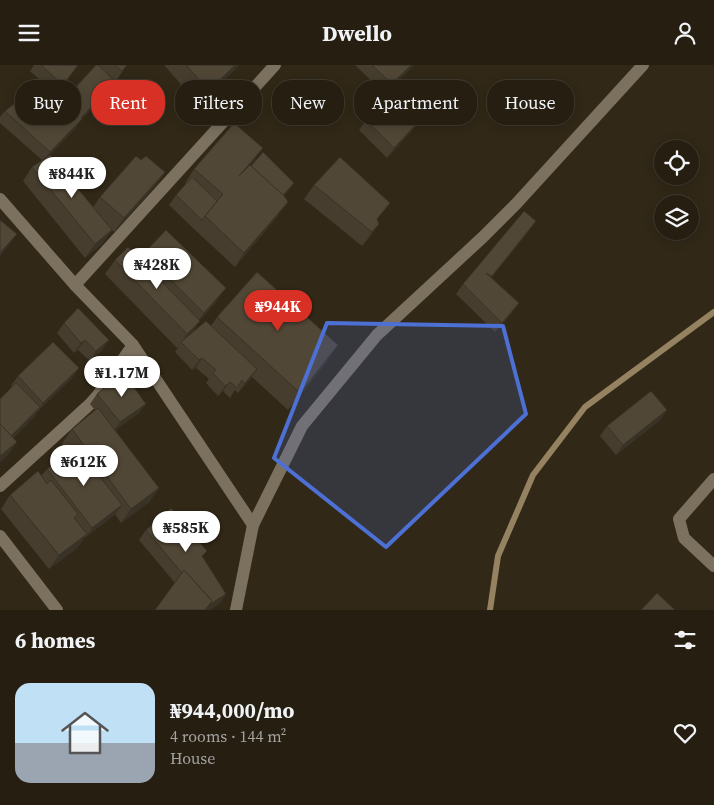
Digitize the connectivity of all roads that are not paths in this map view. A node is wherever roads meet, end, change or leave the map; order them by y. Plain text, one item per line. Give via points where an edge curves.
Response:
1 (275, 65) edge
2 (643, 65) edge
3 (0, 199) edge
4 (74, 285) junction
5 (132, 345) junction
6 (714, 479) edge
7 (0, 487) edge
8 (253, 525) junction
9 (0, 536) edge
10 (714, 566) edge
11 (57, 610) edge
12 (236, 610) edge

1 - 4 street
2 - 8 street via 523,197 377,335 302,426
3 - 4 street
4 - 5 street
5 - 7 street via 94,399
5 - 8 street
6 - 10 street via 679,519 684,538
8 - 12 street
9 - 11 street

